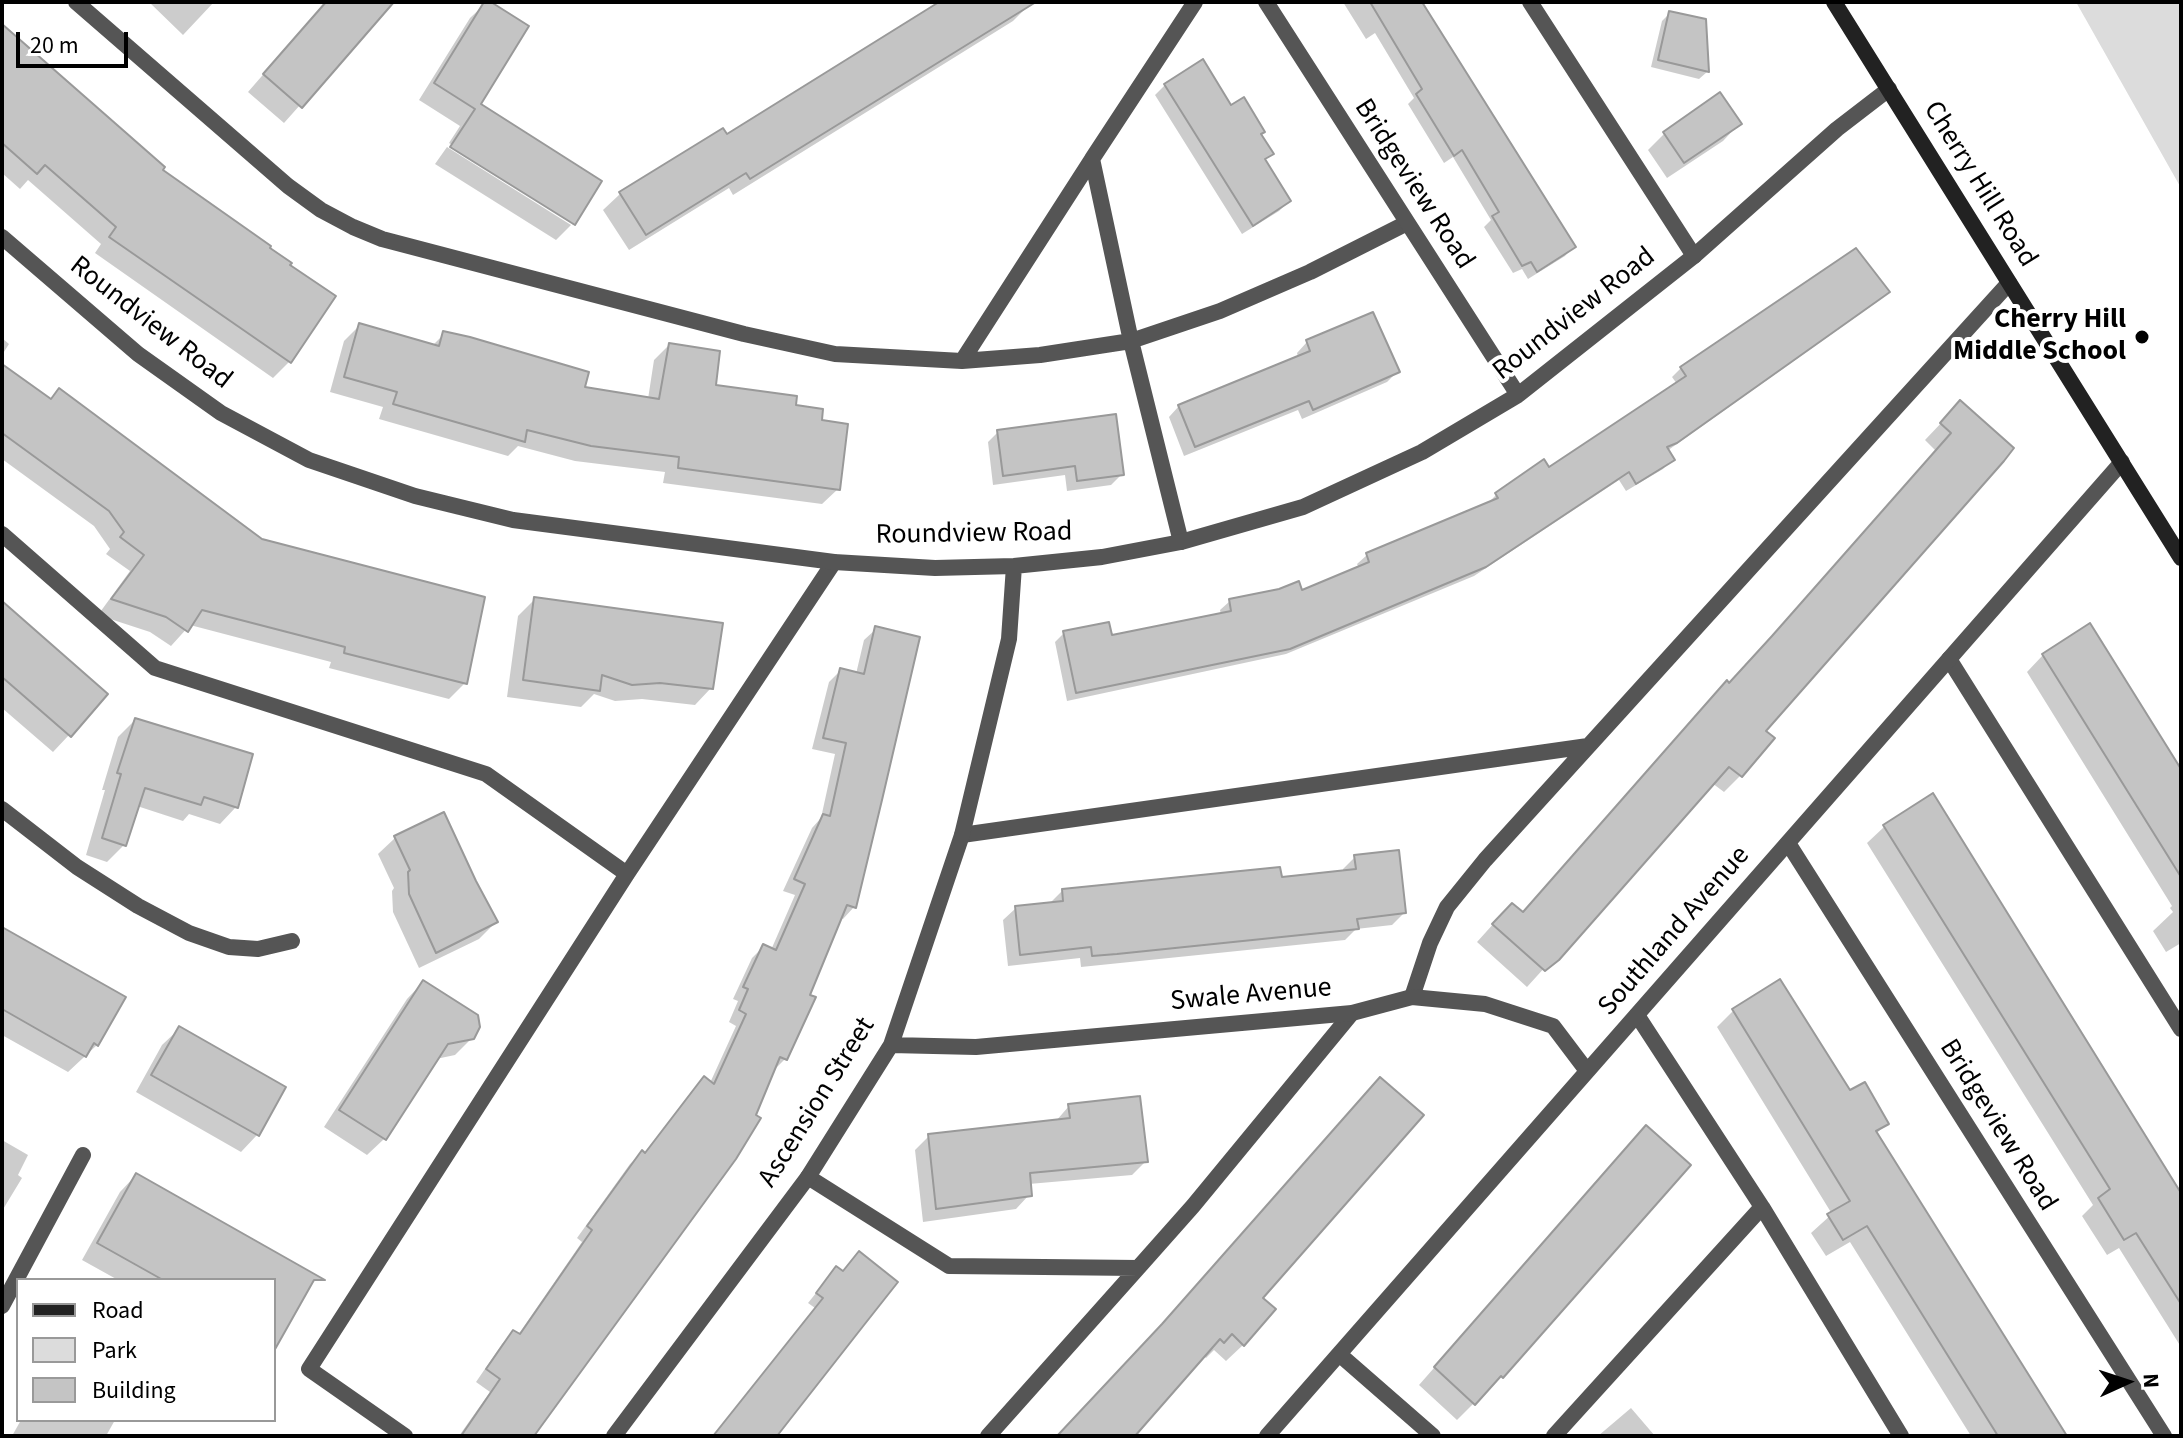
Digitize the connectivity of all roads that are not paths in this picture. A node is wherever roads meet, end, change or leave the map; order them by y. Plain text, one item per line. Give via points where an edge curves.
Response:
1 (76, 2) edge
2 (1195, 2) edge
3 (1266, 2) edge
4 (1530, 2) edge
5 (1834, 2) edge
6 (1889, 89) junction
7 (1092, 159) junction
8 (1407, 223) junction
9 (2, 237) edge
10 (1694, 256) junction
11 (2009, 283) junction
12 (1131, 341) junction
13 (962, 361) junction
14 (1518, 395) junction
15 (2122, 462) junction
16 (2, 534) edge
17 (1181, 542) junction
18 (2181, 558) edge
19 (834, 562) junction
20 (1014, 566) junction
21 (1949, 659) junction
22 (1588, 746) junction
23 (2, 809) edge
24 (962, 835) junction
25 (1788, 843) junction
26 (627, 874) junction
27 (292, 941) dead end
28 (1412, 997) junction
29 (1352, 1013) junction
30 (1637, 1015) junction
31 (2181, 1029) edge
32 (891, 1045) junction
33 (1587, 1071) junction
34 (83, 1155) dead end
35 (808, 1177) junction
36 (1762, 1207) junction
37 (1138, 1268) junction
38 (17, 1278) edge
39 (16, 1280) edge
40 (2, 1306) edge
41 (1339, 1354) junction
42 (1895, 1434) edge
43 (405, 1436) edge
44 (614, 1436) edge
45 (988, 1436) edge
46 (1267, 1436) edge
47 (1433, 1436) edge
48 (1554, 1436) edge
49 (2164, 1436) edge

1 - 13 street via 288,186 321,210 382,239 835,354
2 - 7 street
3 - 8 street, Bridgeview Road
4 - 10 street
5 - 6 street, Cherry Hill Road
6 - 10 street, Roundview Road
6 - 11 street, Cherry Hill Road
7 - 12 street
7 - 13 street
8 - 12 street via 1220,311
8 - 14 street, Bridgeview Road
9 - 19 street, Roundview Road via 138,354 221,413 309,460 415,496 513,520
10 - 14 street, Roundview Road
11 - 15 street, Cherry Hill Road
11 - 22 street
12 - 13 street
12 - 17 street
14 - 17 street, Roundview Road via 1422,452 1303,507
15 - 18 street, Cherry Hill Road
15 - 21 street, Southland Avenue
16 - 26 street via 155,668 486,774
17 - 20 street, Roundview Road
19 - 20 street, Roundview Road
19 - 26 street
20 - 24 street, Ascension Street via 1009,639
21 - 25 street, Southland Avenue
21 - 31 street
22 - 24 street
22 - 28 street via 1447,907
23 - 27 street via 77,867 189,933 229,947 258,949
24 - 32 street, Ascension Street
25 - 30 street, Southland Avenue
25 - 49 street, Bridgeview Road
26 - 43 street via 309,1369
28 - 29 street, Swale Avenue
28 - 33 street, Swale Avenue via 1485,1004 1553,1026
29 - 32 street, Swale Avenue via 976,1047
29 - 37 street
30 - 33 street, Southland Avenue
30 - 36 street
32 - 35 street, Ascension Street
33 - 41 street, Southland Avenue
34 - 38 street
35 - 37 street via 949,1266
35 - 44 street, Ascension Street
36 - 42 street
36 - 48 street
37 - 45 street
39 - 40 street
41 - 46 street, Southland Avenue
41 - 47 street

